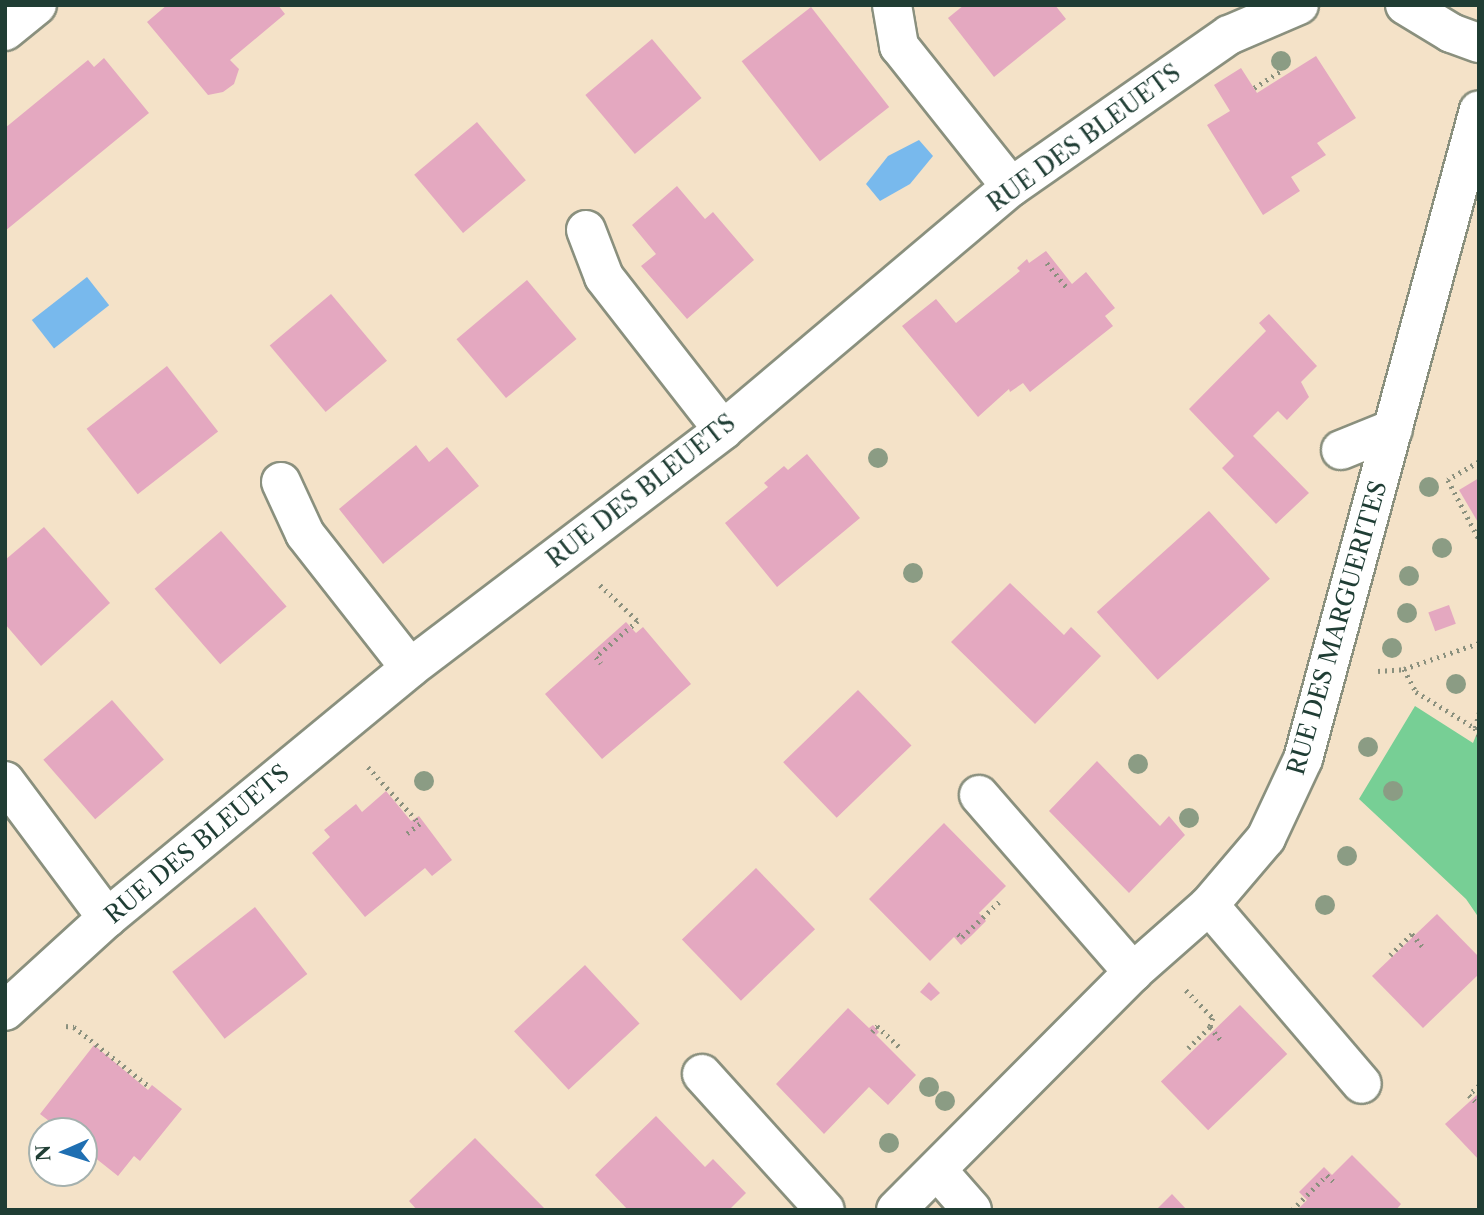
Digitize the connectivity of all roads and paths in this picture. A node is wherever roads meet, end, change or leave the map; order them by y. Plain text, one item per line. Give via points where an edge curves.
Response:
1 (37, 5) edge
2 (892, 5) edge
3 (1299, 5) edge
4 (1405, 5) edge
5 (5, 31) edge
6 (1479, 43) edge
7 (1281, 71) dead end
8 (1254, 88) dead end
9 (1479, 110) edge
10 (1011, 187) junction
11 (586, 230) dead end
12 (1047, 263) dead end
13 (1067, 288) dead end
14 (1393, 429) junction
15 (723, 430) junction
16 (1341, 450) dead end
17 (1479, 462) edge
18 (281, 482) dead end
19 (1479, 539) edge
20 (595, 580) dead end
21 (1479, 643) edge
22 (601, 663) dead end
23 (410, 668) junction
24 (1329, 669) junction
25 (1404, 669) junction
26 (1479, 713) edge
27 (1475, 728) junction
28 (1479, 736) edge
29 (367, 767) dead end
30 (5, 781) edge
31 (979, 795) dead end
32 (407, 834) dead end
33 (1000, 901) dead end
34 (1209, 905) junction
35 (107, 918) junction
36 (958, 933) dead end
37 (1422, 946) dead end
38 (1390, 955) dead end
39 (1133, 972) junction
40 (1185, 989) dead end
41 (5, 1011) edge
42 (74, 1027) dead end
43 (1210, 1027) junction
44 (872, 1032) dead end
45 (1220, 1039) dead end
46 (1188, 1048) dead end
47 (902, 1049) dead end
48 (702, 1074) dead end
49 (1362, 1084) dead end
50 (1479, 1086) edge
51 (150, 1087) dead end
52 (1479, 1105) edge
53 (937, 1170) junction
54 (1337, 1185) dead end
55 (825, 1210) edge
56 (896, 1210) edge
57 (972, 1210) edge
58 (1292, 1210) edge

1 - 5 street
2 - 10 street via 899,46
3 - 10 street, RUE DES BLEUETS via 1228,34
4 - 6 street via 1451,33
7 - 8 path
9 - 14 street, RUE DES MARGUERITES
10 - 15 street, RUE DES BLEUETS
11 - 15 street via 604,277
12 - 13 path
14 - 16 street
14 - 24 street, RUE DES MARGUERITES
15 - 23 street, RUE DES BLEUETS
17 - 19 path via 1448,480
18 - 23 street via 305,534
20 - 22 path via 638,621 596,657
21 - 25 path
23 - 35 street, RUE DES BLEUETS
24 - 25 path
24 - 34 street, RUE DES MARGUERITES via 1303,759 1266,838
25 - 27 path via 1416,692
26 - 27 path
27 - 28 path
29 - 32 path via 420,824
30 - 35 street
31 - 39 street
33 - 36 path via 962,937
34 - 39 street, RUE DES MARGUERITES
34 - 49 street
35 - 41 street, RUE DES BLEUETS
37 - 38 path via 1412,934
39 - 53 street, RUE DES MARGUERITES
40 - 43 path via 1213,1018
42 - 51 path
43 - 45 path
43 - 46 path
44 - 47 path via 877,1027
48 - 55 street
50 - 52 path via 1469,1095
53 - 56 street, RUE DES MARGUERITES
53 - 57 street
54 - 58 path via 1327,1175

